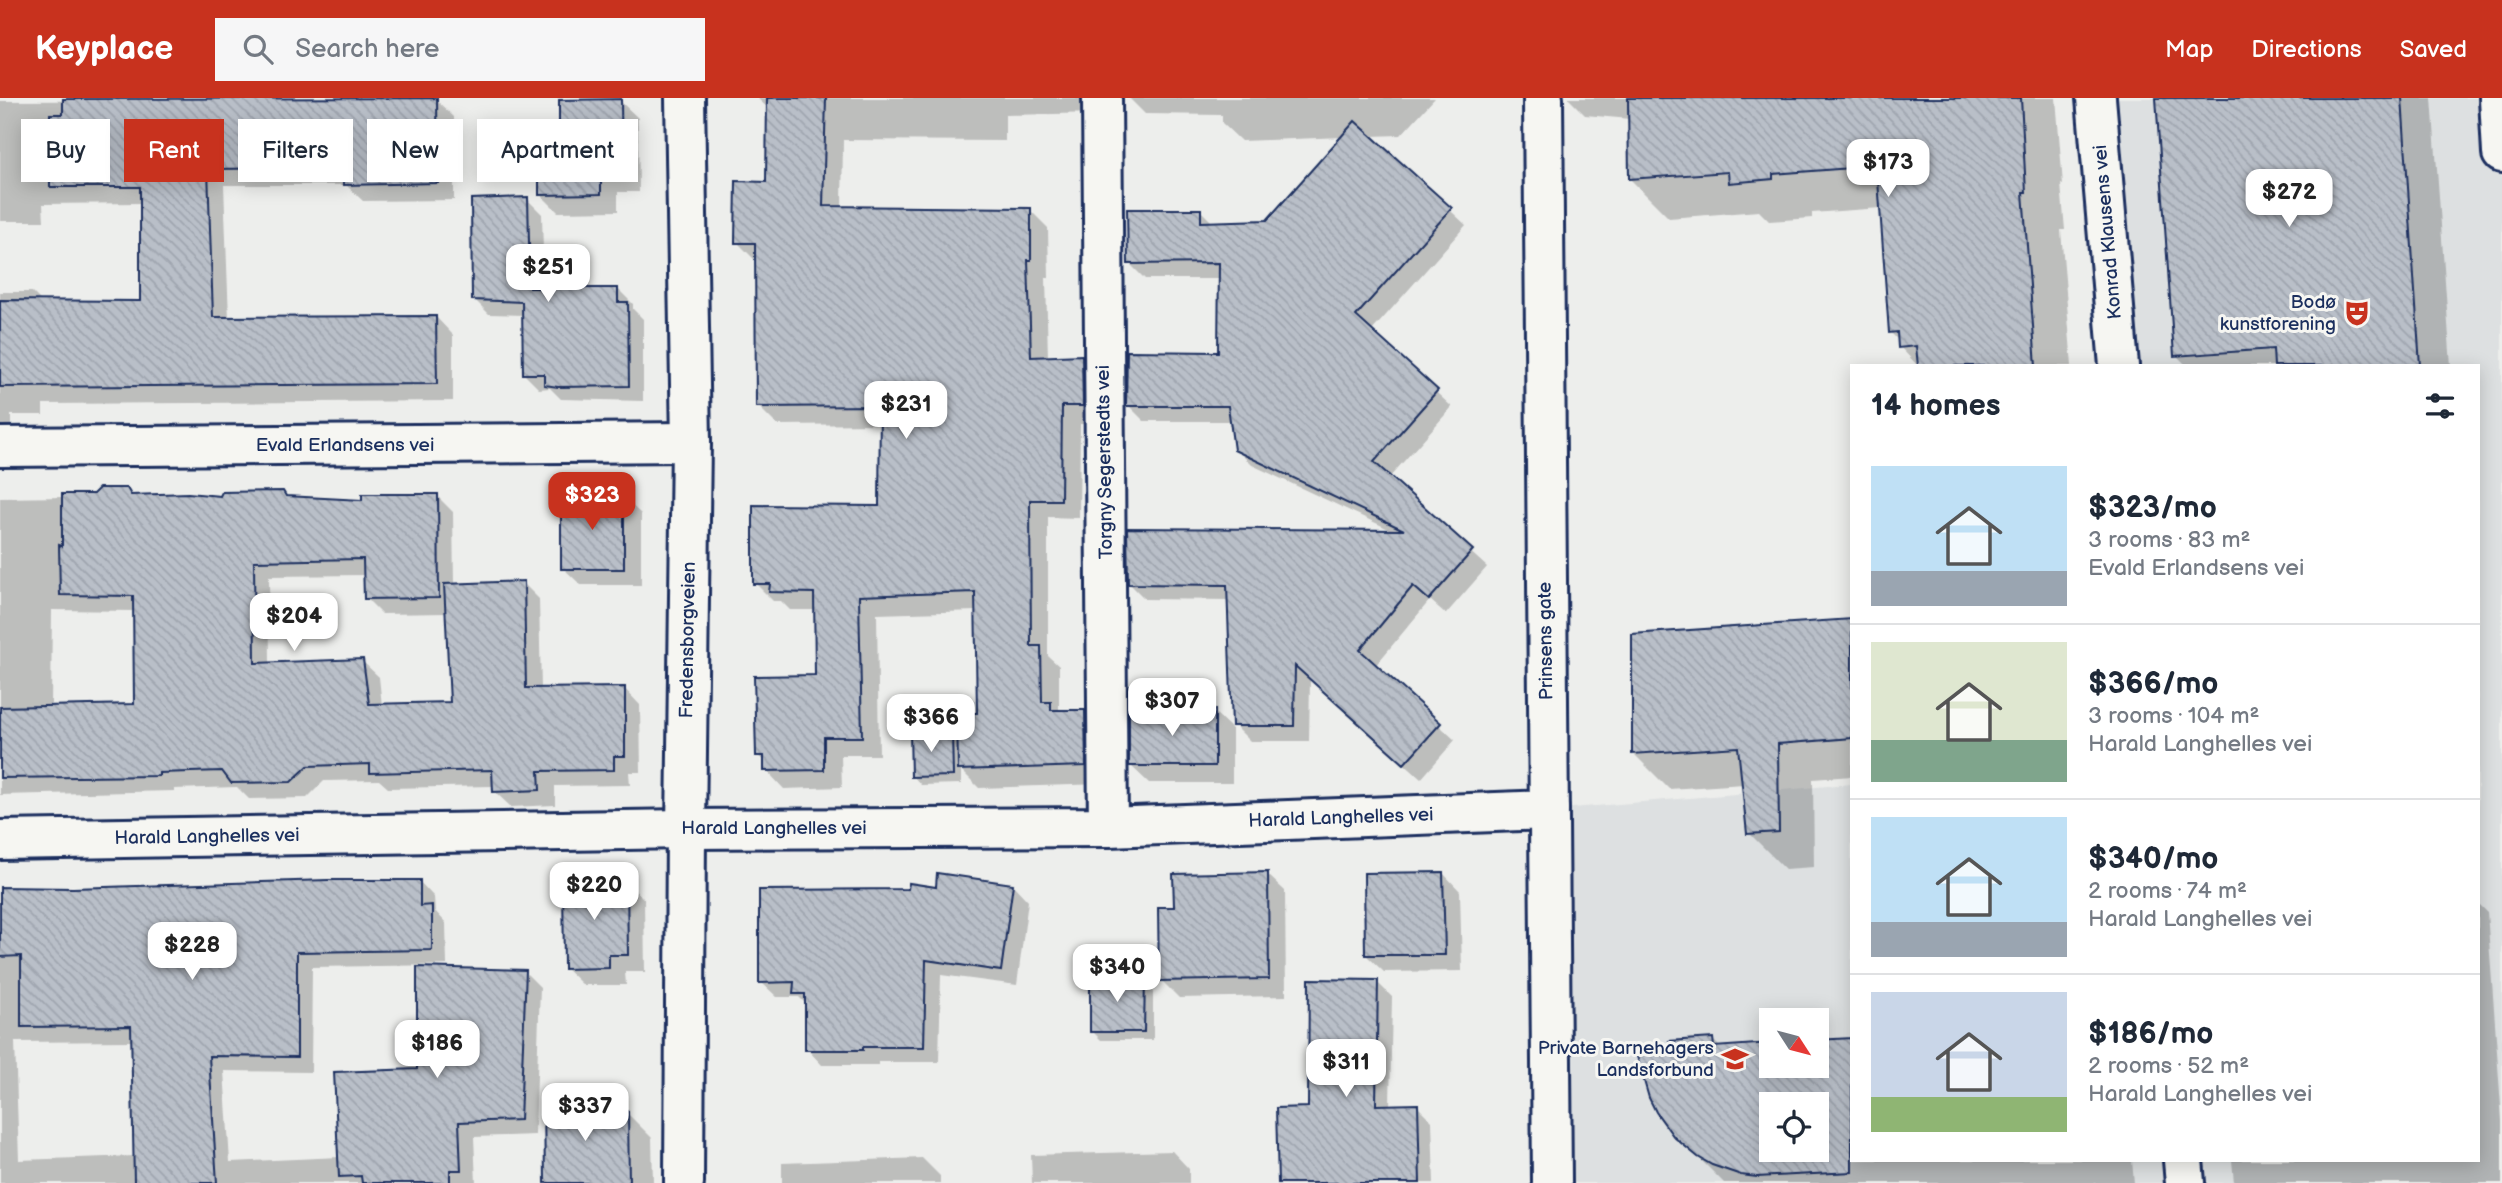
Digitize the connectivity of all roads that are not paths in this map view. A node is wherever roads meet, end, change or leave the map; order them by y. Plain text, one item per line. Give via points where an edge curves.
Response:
1 (685, 98) edge
2 (1102, 98) edge
3 (1543, 98) edge
4 (2096, 98) edge
5 (2499, 98) edge
6 (2502, 153) edge
7 (2119, 364) edge
8 (691, 442) junction
9 (0, 447) edge
10 (1549, 810) junction
11 (1108, 827) junction
12 (685, 829) junction
13 (0, 840) edge
14 (2183, 1162) edge
15 (684, 1183) edge
16 (1552, 1183) edge
17 (2185, 1183) edge

1 - 8 street, Fredensborgveien
2 - 11 street, Torgny Segerstedts vei
3 - 10 street, Prinsens gate
4 - 7 street, Konrad Klausens vei
5 - 6 street
8 - 9 street, Evald Erlandsens vei
8 - 12 street, Fredensborgveien
10 - 11 street, Harald Langhelles vei
10 - 16 street, Prinsens gate
11 - 12 street, Harald Langhelles vei
12 - 13 street, Harald Langhelles vei
12 - 15 street, Fredensborgveien
14 - 17 street

